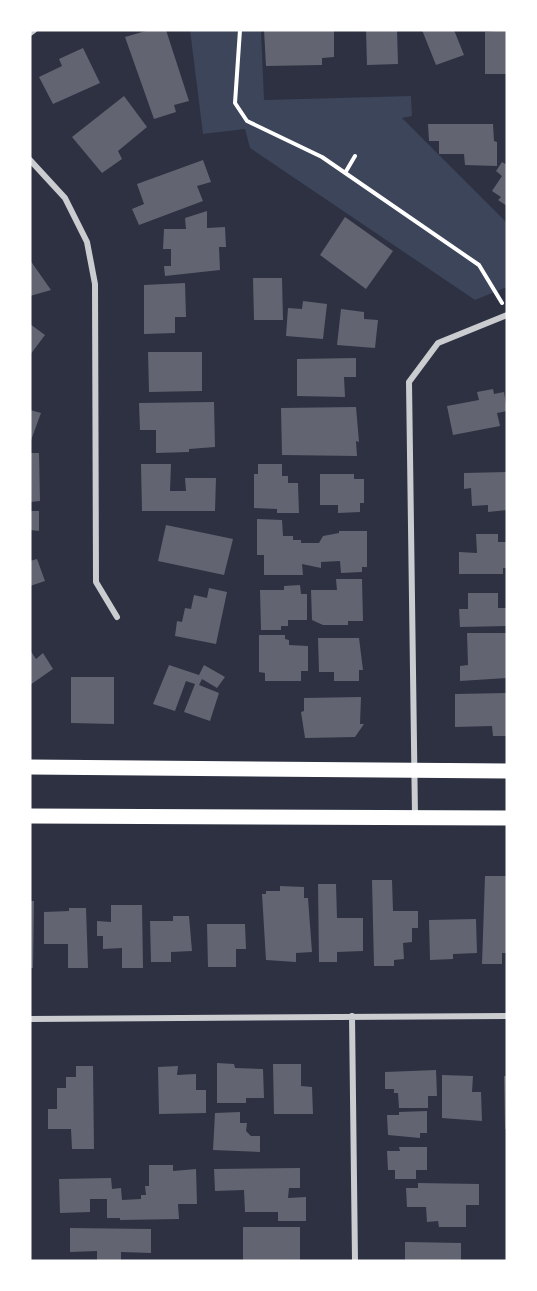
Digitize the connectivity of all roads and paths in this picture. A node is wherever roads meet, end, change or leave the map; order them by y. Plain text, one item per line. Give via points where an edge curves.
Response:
1 (34, 30) edge
2 (240, 30) edge
3 (30, 33) edge
4 (356, 156) dead end
5 (30, 160) edge
6 (345, 173) junction
7 (507, 313) edge
8 (117, 617) dead end
9 (30, 767) edge
10 (415, 771) junction
11 (507, 771) edge
12 (30, 816) edge
13 (507, 818) edge
14 (415, 819) junction
15 (352, 1016) junction
16 (507, 1016) edge
17 (30, 1019) edge
18 (355, 1261) edge

1 - 3 street
2 - 6 path via 235,103 247,121 322,157
4 - 6 path
5 - 8 street via 64,198 87,242 95,284 96,582
6 - 7 path via 479,265
7 - 10 street via 438,343 409,382
9 - 10 main road
10 - 11 main road
10 - 14 street
12 - 14 main road
13 - 14 main road
15 - 16 street
15 - 17 street
15 - 18 street

